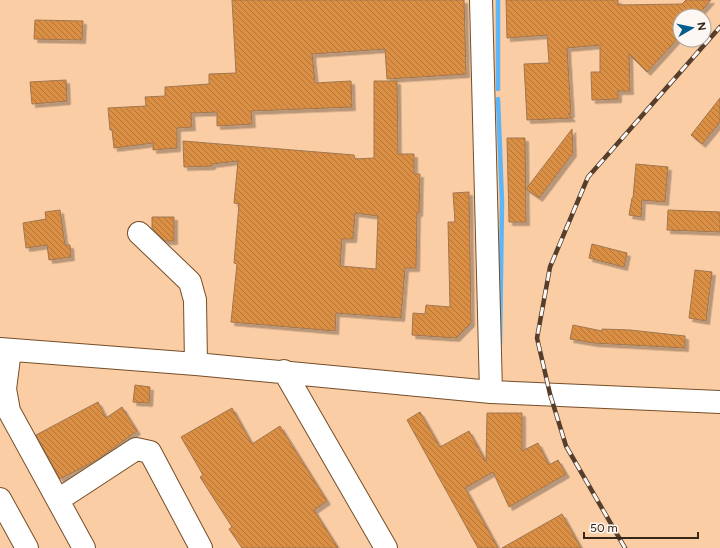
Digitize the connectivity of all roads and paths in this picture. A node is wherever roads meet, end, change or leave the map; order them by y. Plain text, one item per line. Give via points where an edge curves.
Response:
1 (481, 0) edge
2 (139, 233) dead end
3 (5, 350) edge
4 (196, 364) junction
5 (284, 371) junction
6 (491, 392) junction
7 (720, 402) edge
8 (0, 499) edge
9 (58, 500) junction
10 (27, 548) edge
11 (84, 548) edge
12 (201, 548) edge
13 (386, 548) edge

1 - 6 street
2 - 4 street via 190,282 195,300
3 - 4 street
3 - 9 street via 5,389 9,411
4 - 5 street
5 - 6 street
5 - 13 street
6 - 7 street
8 - 10 street
9 - 11 street
9 - 12 street via 136,449 150,452

